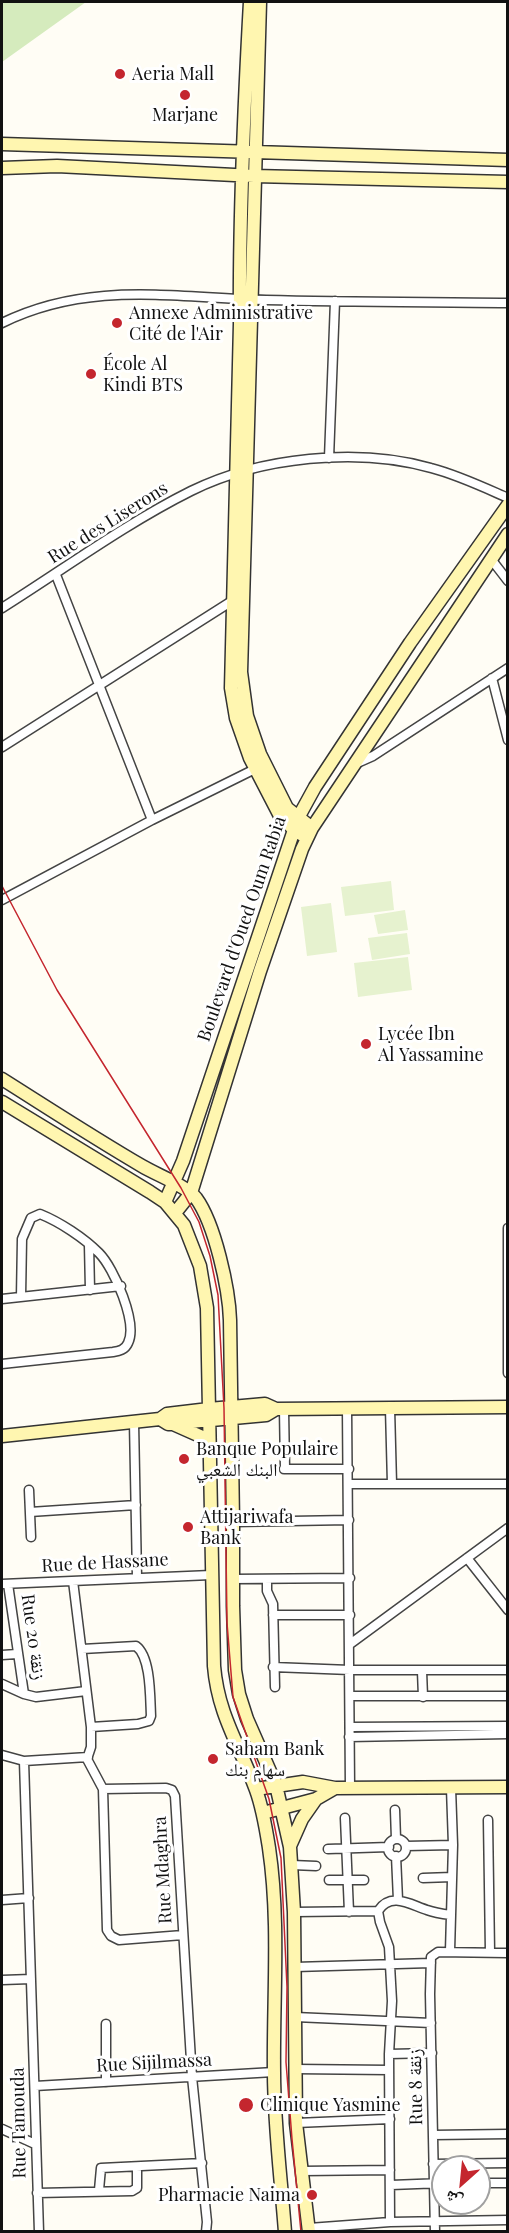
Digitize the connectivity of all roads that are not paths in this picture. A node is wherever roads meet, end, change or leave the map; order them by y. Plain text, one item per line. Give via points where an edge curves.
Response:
1 (249, 2) edge
2 (260, 2) edge
3 (2, 144) edge
4 (248, 152) junction
5 (507, 160) edge
6 (2, 168) edge
7 (241, 175) junction
8 (254, 176) junction
9 (507, 182) edge
10 (246, 300) junction
11 (335, 301) junction
12 (507, 303) edge
13 (2, 323) edge
14 (329, 458) junction
15 (241, 472) junction
16 (507, 498) edge
17 (507, 505) edge
18 (507, 534) edge
19 (491, 559) junction
20 (56, 574) junction
21 (507, 582) edge
22 (232, 601) junction
23 (2, 608) edge
24 (507, 668) edge
25 (492, 678) junction
26 (98, 685) junction
27 (507, 740) edge
28 (2, 747) edge
29 (354, 764) junction
30 (260, 766) junction
31 (152, 820) junction
32 (296, 823) junction
33 (310, 833) junction
34 (2, 900) edge
35 (2, 1079) edge
36 (2, 1105) edge
37 (174, 1184) junction
38 (191, 1193) junction
39 (165, 1202) junction
40 (175, 1213) junction
41 (507, 1227) edge
42 (89, 1245) junction
43 (121, 1286) junction
44 (90, 1290) junction
45 (21, 1297) junction
46 (2, 1299) edge
47 (2, 1364) edge
48 (507, 1373) edge
49 (507, 1407) edge
50 (347, 1408) junction
51 (390, 1408) junction
52 (280, 1409) junction
53 (231, 1412) junction
54 (209, 1414) junction
55 (166, 1421) junction
56 (134, 1422) junction
57 (2, 1436) edge
58 (209, 1440) junction
59 (349, 1469) junction
60 (349, 1484) junction
61 (392, 1484) junction
62 (507, 1484) edge
63 (29, 1490) dead end
64 (136, 1506) junction
65 (30, 1512) junction
66 (349, 1520) junction
67 (233, 1522) junction
68 (507, 1528) edge
69 (31, 1537) dead end
70 (467, 1558) junction
71 (211, 1575) junction
72 (137, 1577) junction
73 (350, 1578) junction
74 (233, 1579) junction
75 (267, 1579) junction
76 (73, 1581) junction
77 (5, 1584) edge
78 (507, 1610) edge
79 (273, 1614) junction
80 (350, 1615) junction
81 (350, 1644) junction
82 (82, 1649) junction
83 (17, 1654) junction
84 (2, 1655) edge
85 (273, 1667) junction
86 (507, 1670) edge
87 (350, 1671) junction
88 (422, 1671) junction
89 (2, 1684) edge
90 (274, 1687) dead end
91 (86, 1691) junction
92 (24, 1694) junction
93 (350, 1696) junction
94 (507, 1696) edge
95 (423, 1697) junction
96 (507, 1726) edge
97 (91, 1727) junction
98 (464, 1730) junction
99 (350, 1732) junction
100 (507, 1734) edge
101 (2, 1755) edge
102 (88, 1757) junction
103 (24, 1761) junction
104 (276, 1785) junction
105 (507, 1787) edge
106 (334, 1788) junction
107 (350, 1788) junction
108 (451, 1788) junction
109 (103, 1789) junction
110 (256, 1790) junction
111 (316, 1799) junction
112 (282, 1809) junction
113 (395, 1810) dead end
114 (263, 1813) junction
115 (345, 1818) dead end
116 (488, 1820) dead end
117 (396, 1839) junction
118 (453, 1845) junction
119 (406, 1846) junction
120 (290, 1847) junction
121 (389, 1847) junction
122 (347, 1848) junction
123 (327, 1849) dead end
124 (396, 1856) junction
125 (292, 1865) junction
126 (316, 1866) dead end
127 (452, 1877) junction
128 (423, 1878) dead end
129 (329, 1880) dead end
130 (347, 1880) junction
131 (364, 1880) dead end
132 (29, 1898) junction
133 (2, 1900) edge
134 (398, 1900) junction
135 (378, 1911) junction
136 (294, 1912) junction
137 (349, 1912) junction
138 (451, 1915) junction
139 (183, 1935) junction
140 (450, 1951) junction
141 (490, 1952) junction
142 (507, 1953) edge
143 (431, 1963) junction
144 (390, 1964) junction
145 (295, 1967) junction
146 (31, 1978) junction
147 (2, 1980) edge
148 (295, 2017) junction
149 (391, 2022) junction
150 (431, 2023) junction
151 (106, 2024) dead end
152 (432, 2053) junction
153 (389, 2054) junction
154 (295, 2069) junction
155 (389, 2070) junction
156 (274, 2072) junction
157 (192, 2077) junction
158 (106, 2082) junction
159 (35, 2086) junction
160 (390, 2119) junction
161 (296, 2123) junction
162 (2, 2129) edge
163 (507, 2133) edge
164 (433, 2136) junction
165 (35, 2144) junction
166 (433, 2155) edge
167 (202, 2163) junction
168 (491, 2163) edge
169 (507, 2163) edge
170 (137, 2167) junction
171 (390, 2170) junction
172 (302, 2171) junction
173 (507, 2182) edge
174 (491, 2183) edge
175 (431, 2184) edge
176 (391, 2185) junction
177 (99, 2190) junction
178 (38, 2193) junction
179 (435, 2215) edge
180 (507, 2220) edge
181 (478, 2221) junction
182 (390, 2222) junction
183 (435, 2222) junction
184 (309, 2230) edge
185 (39, 2232) edge
186 (206, 2232) edge
187 (285, 2232) edge
188 (435, 2232) edge
189 (478, 2232) edge

1 - 4 main road
2 - 4 main road
3 - 4 main road
4 - 5 main road
4 - 7 main road
4 - 8 main road
6 - 7 main road via 57,166
7 - 8 main road
7 - 10 main road
8 - 9 main road
8 - 10 main road
10 - 11 street
10 - 13 street via 148,293 91,296 51,304
10 - 15 main road
11 - 12 street
11 - 14 street
14 - 15 street, Rue des Liserons
14 - 16 street, Rue des Liserons via 380,458 414,464
15 - 20 street, Rue des Liserons via 192,490
15 - 22 main road
15 - 30 main road via 242,687
17 - 32 main road, Boulevard d'Oued Oum Rabia via 315,787
18 - 19 main road, Boulevard d'Oued Oum Rabia
19 - 21 street
19 - 29 main road, Boulevard d'Oued Oum Rabia
20 - 23 street, Rue des Liserons
20 - 26 street
22 - 26 street
22 - 30 main road via 233,703 243,740
24 - 25 street
25 - 27 street
25 - 29 street via 373,756
26 - 28 street
26 - 31 street
29 - 33 main road, Boulevard d'Oued Oum Rabia
30 - 31 street
30 - 32 main road
31 - 34 street
32 - 33 main road
32 - 37 main road, Boulevard d'Oued Oum Rabia
33 - 38 main road, Boulevard d'Oued Oum Rabia via 260,971
35 - 37 main road
36 - 39 main road
37 - 38 main road
37 - 39 main road, Boulevard d'Oued Oum Rabia
38 - 40 main road, Boulevard d'Oued Oum Rabia
38 - 53 main road via 200,1204 218,1251 227,1293
39 - 40 main road
40 - 54 main road via 196,1251 204,1287
41 - 48 street
42 - 43 street via 110,1266
42 - 44 street
42 - 45 street via 43,1215 34,1216 22,1239
43 - 44 street
43 - 47 street via 130,1336 125,1348
44 - 45 street
45 - 46 street
49 - 51 main road
50 - 51 main road
50 - 52 main road
50 - 59 street
51 - 61 street
52 - 53 main road via 265,1404
52 - 59 street via 284,1469
53 - 54 main road
53 - 67 main road
54 - 55 main road via 167,1414
54 - 58 main road
55 - 56 main road
55 - 58 main road
56 - 57 main road
56 - 64 street
58 - 71 main road
59 - 60 street
60 - 61 street
60 - 66 street
61 - 62 street
63 - 65 street
64 - 65 street
64 - 72 street
65 - 69 street
66 - 67 street
66 - 73 street
67 - 74 main road
68 - 70 street
70 - 78 street
70 - 81 street
71 - 72 street, Rue de Hassane
71 - 110 main road via 216,1688 226,1724
72 - 76 street, Rue de Hassane
73 - 75 street
73 - 80 street
74 - 75 street
74 - 104 main road via 239,1695
75 - 79 street
76 - 77 street, Rue de Hassane
76 - 82 street
77 - 83 street, Rue 20 زنقة
79 - 80 street
79 - 85 street
80 - 81 street
81 - 87 street
82 - 91 street
82 - 97 street via 136,1646 146,1661 152,1716 149,1721
83 - 84 street
83 - 92 street, Rue 20 زنقة
85 - 87 street
85 - 90 street
86 - 88 street
87 - 88 street
87 - 93 street
88 - 95 street
89 - 92 street
91 - 92 street via 42,1697
91 - 97 street
93 - 95 street
93 - 99 street
94 - 95 street
96 - 98 street
97 - 102 street
98 - 99 street
98 - 100 street
99 - 107 street
101 - 103 street
102 - 103 street
102 - 109 street
103 - 132 street, Rue Tamouda
104 - 106 main road via 303,1782
104 - 110 main road
104 - 112 main road
105 - 108 main road
106 - 107 main road
106 - 111 main road
107 - 108 main road
108 - 118 street
109 - 139 street, Rue Mdaghra via 172,1790
109 - 139 street via 108,1932 119,1940
110 - 114 main road
111 - 112 main road
111 - 120 main road
112 - 114 main road
112 - 120 main road
113 - 117 street
114 - 156 main road via 274,1921
115 - 122 street
116 - 141 street
117 - 119 street
117 - 121 street
118 - 119 street
118 - 127 street
119 - 124 street via 403,1855
120 - 125 main road
121 - 122 street
121 - 124 street
122 - 123 street
122 - 130 street
124 - 134 street
125 - 126 street
125 - 136 main road
127 - 128 street
127 - 138 street
129 - 130 street
130 - 131 street
130 - 137 street
132 - 133 street
132 - 146 street, Rue Tamouda
134 - 135 street via 388,1902
134 - 138 street
135 - 137 street
135 - 144 street
136 - 137 street
136 - 145 main road
138 - 140 street
139 - 157 street, Rue Mdaghra
140 - 141 street
140 - 143 street, Rue 8 زنقة via 433,1953
141 - 142 street
143 - 144 street
143 - 150 street, Rue 8 زنقة
144 - 145 street
144 - 149 street
145 - 148 main road
146 - 147 street
146 - 159 street, Rue Tamouda
148 - 149 street
148 - 154 main road
149 - 150 street
149 - 153 street
150 - 152 street, Rue 8 زنقة
151 - 158 street
152 - 153 street
152 - 164 street, Rue 8 زنقة
153 - 155 street
154 - 155 street
154 - 161 main road
155 - 160 street
156 - 157 street, Rue Sijilmassa
156 - 187 main road
157 - 158 street, Rue Sijilmassa
157 - 167 street, Rue Mdaghra
158 - 159 street, Rue Sijilmassa
159 - 165 street, Rue Tamouda
160 - 161 street
160 - 171 street
161 - 172 main road
162 - 165 street
163 - 164 street
164 - 166 street, Rue 8 زنقة
165 - 178 street, Rue Tamouda
167 - 170 street
167 - 186 street, Rue Mdaghra
168 - 169 street
170 - 177 street via 100,2169
170 - 177 street via 136,2189
171 - 172 street
171 - 176 street
172 - 184 main road
173 - 174 street
175 - 176 street
176 - 182 street
177 - 178 street
178 - 185 street, Rue Tamouda
179 - 183 street, Rue 8 زنقة
180 - 181 street
181 - 183 street
181 - 189 street
182 - 183 street
182 - 184 street
183 - 188 street, Rue 8 زنقة

